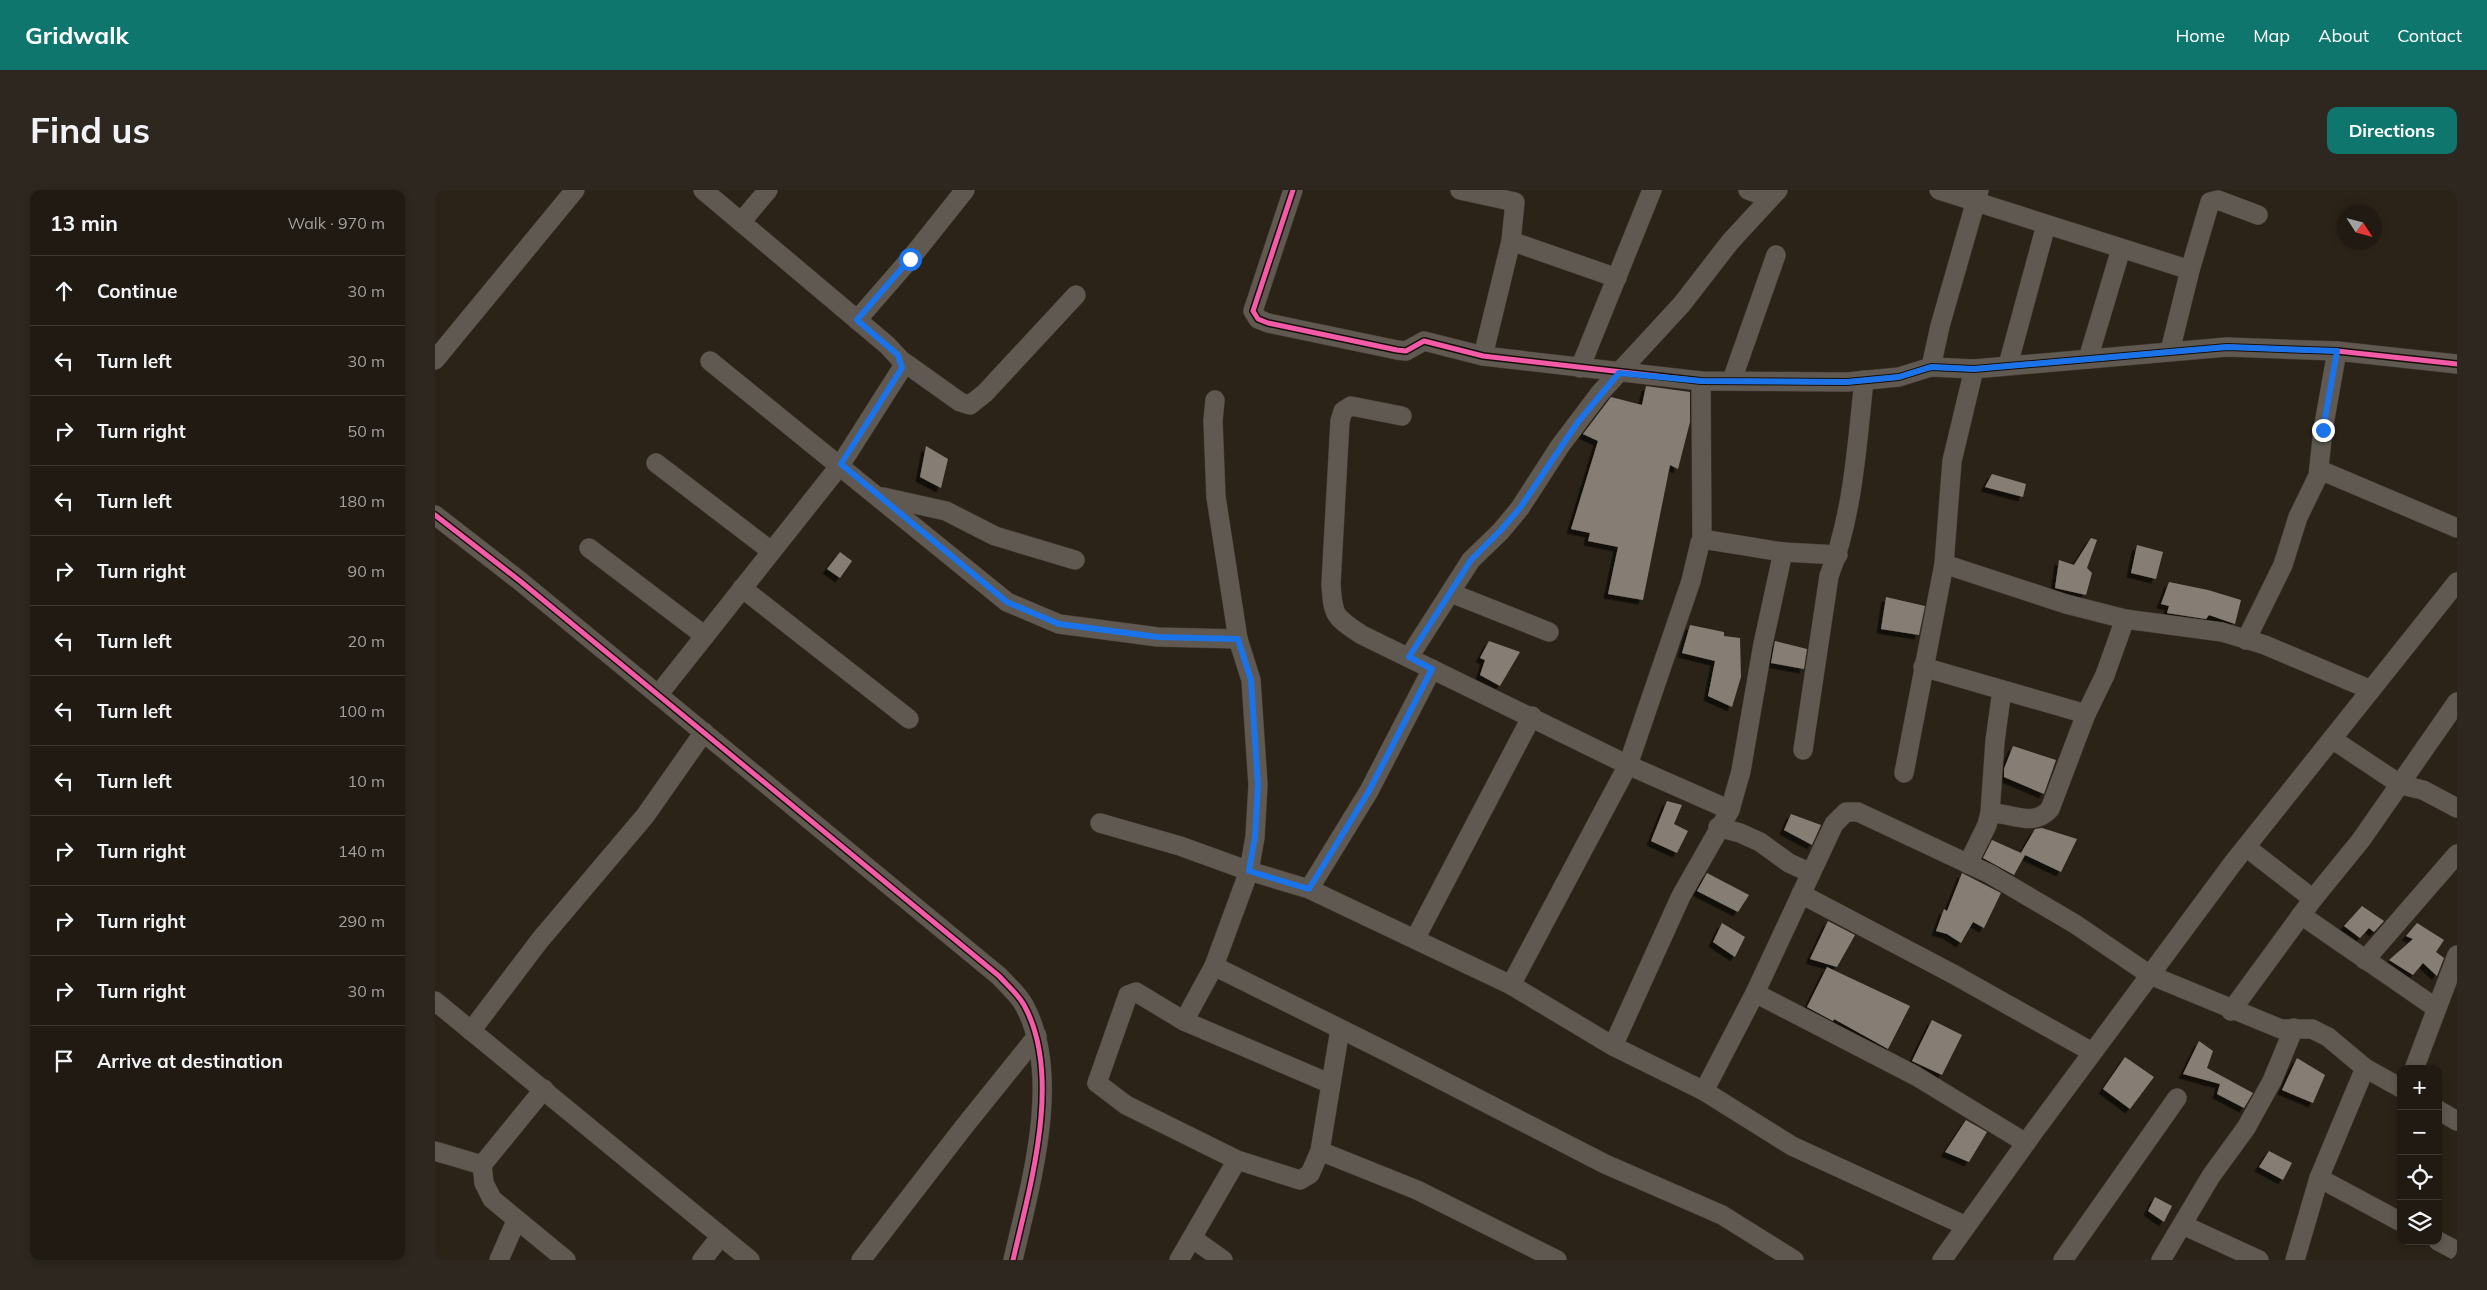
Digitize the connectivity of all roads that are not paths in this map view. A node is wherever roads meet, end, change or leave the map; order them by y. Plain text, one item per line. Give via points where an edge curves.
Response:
1 (575, 190) edge
2 (703, 190) edge
3 (768, 190) edge
4 (965, 190) edge
5 (1293, 190) edge
6 (1460, 190) edge
7 (1652, 190) edge
8 (1748, 190) edge
9 (1939, 190) edge
10 (1774, 194) edge
11 (1977, 196) edge
12 (2258, 215) dead end
13 (741, 222) junction
14 (2046, 225) junction
15 (1511, 241) junction
16 (2121, 249) junction
17 (1776, 255) dead end
18 (2190, 270) junction
19 (1617, 278) junction
20 (1076, 295) dead end
21 (857, 320) junction
22 (2170, 351) junction
23 (2337, 351) junction
24 (1483, 356) junction
25 (2088, 359) junction
26 (435, 360) edge
27 (901, 360) junction
28 (710, 361) dead end
29 (2457, 364) edge
30 (2008, 366) junction
31 (1931, 367) junction
32 (1579, 368) junction
33 (1974, 369) junction
34 (1619, 373) junction
35 (1732, 380) junction
36 (1864, 380) junction
37 (1701, 381) junction
38 (1215, 400) dead end
39 (1402, 416) dead end
40 (656, 463) dead end
41 (841, 464) junction
42 (2319, 470) junction
43 (879, 496) junction
44 (435, 515) edge
45 (2457, 528) edge
46 (1703, 539) junction
47 (589, 548) dead end
48 (771, 551) junction
49 (1783, 552) junction
50 (1838, 555) junction
51 (1075, 560) dead end
52 (1944, 564) junction
53 (2457, 582) edge
54 (742, 588) junction
55 (1451, 593) junction
56 (2125, 619) junction
57 (1549, 632) dead end
58 (705, 636) junction
59 (1238, 639) junction
60 (2246, 640) junction
61 (1409, 657) junction
62 (1923, 667) junction
63 (1432, 669) junction
64 (2001, 690) junction
65 (2371, 690) junction
66 (658, 695) junction
67 (2457, 702) edge
68 (2086, 714) junction
69 (1531, 716) junction
70 (909, 719) dead end
71 (704, 732) junction
72 (2332, 739) junction
73 (1803, 750) dead end
74 (1628, 765) junction
75 (1905, 773) dead end
76 (2401, 785) junction
77 (2457, 808) edge
78 (1730, 810) junction
79 (1990, 814) junction
80 (1100, 823) dead end
81 (1718, 827) junction
82 (2246, 847) junction
83 (2457, 854) edge
84 (1968, 864) junction
85 (1249, 871) junction
86 (1811, 873) junction
87 (1309, 889) junction
88 (1801, 894) junction
89 (2313, 898) junction
90 (2301, 915) junction
91 (1415, 939) junction
92 (2457, 955) edge
93 (2365, 960) junction
94 (1214, 966) junction
95 (2150, 975) junction
96 (1511, 985) junction
97 (1755, 993) junction
98 (435, 1001) edge
99 (2436, 1008) junction
100 (2231, 1011) junction
101 (1184, 1021) junction
102 (2294, 1028) junction
103 (1340, 1029) junction
104 (471, 1031) junction
105 (1037, 1036) junction
106 (1613, 1046) junction
107 (2092, 1052) junction
108 (2415, 1065) edge
109 (2365, 1068) junction
110 (1331, 1084) junction
111 (2397, 1086) edge
112 (544, 1089) junction
113 (1703, 1091) junction
114 (2177, 1098) dead end
115 (2442, 1112) edge
116 (2457, 1121) edge
117 (2026, 1143) junction
118 (435, 1151) edge
119 (1320, 1151) junction
120 (1237, 1160) junction
121 (482, 1166) junction
122 (2319, 1178) junction
123 (2397, 1220) edge
124 (516, 1221) junction
125 (2183, 1225) junction
126 (1966, 1226) junction
127 (721, 1236) junction
128 (1192, 1238) junction
129 (2442, 1243) edge
130 (2457, 1251) edge
131 (2301, 1258) edge
132 (499, 1260) edge
133 (566, 1260) edge
134 (702, 1260) edge
135 (750, 1260) edge
136 (861, 1260) edge
137 (1013, 1260) edge
138 (1179, 1260) edge
139 (1223, 1260) edge
140 (1557, 1260) edge
141 (1794, 1260) edge
142 (1942, 1260) edge
143 (2063, 1260) edge
144 (2161, 1260) edge
145 (2259, 1260) edge

1 - 26 street
2 - 13 street
3 - 13 street
4 - 21 street
5 - 24 street via 1253,311 1258,319 1397,350 1406,351 1424,341
6 - 15 street via 1515,202
7 - 19 street
8 - 10 street
9 - 11 street
10 - 34 street
11 - 14 street
11 - 31 street
12 - 18 street via 2218,200 2209,202
13 - 21 street
14 - 16 street
14 - 30 street
15 - 19 street
15 - 24 street
16 - 18 street
16 - 25 street
17 - 35 street
18 - 22 street
19 - 32 street
20 - 27 street via 970,405
21 - 27 street
22 - 23 street via 2227,347
22 - 25 street
23 - 29 street
23 - 42 street
24 - 32 street
25 - 30 street
27 - 41 street via 902,368
28 - 41 street
30 - 33 street
31 - 33 street
31 - 36 street via 1899,377
32 - 34 street
33 - 52 street via 1952,461
34 - 37 street
34 - 55 street via 1573,428 1520,508 1471,560
35 - 36 street
35 - 37 street
36 - 50 street via 1853,473
37 - 46 street
38 - 59 street via 1216,497
39 - 61 street via 1351,406 1343,411 1331,584 1333,611 1343,622 1362,635
40 - 48 street
41 - 43 street
41 - 48 street
42 - 45 street
42 - 60 street via 2298,517 2283,566
43 - 51 street via 946,511 995,536
43 - 59 street via 1007,602 1059,624 1158,637
44 - 66 street
46 - 49 street
46 - 74 street
47 - 58 street
48 - 54 street
49 - 50 street
49 - 78 street via 1741,770
50 - 73 street via 1829,576
52 - 56 street via 2066,604
52 - 62 street
53 - 65 street
54 - 58 street
54 - 70 street
55 - 57 street
55 - 61 street
56 - 60 street via 2222,632
56 - 68 street via 2105,675
58 - 66 street
59 - 85 street via 1251,680 1258,785
60 - 65 street
61 - 63 street
62 - 64 street
62 - 75 street
63 - 69 street
63 - 87 street via 1369,791
64 - 68 street
64 - 79 street
65 - 72 street
66 - 71 street
67 - 76 street
68 - 79 street via 2050,809 2035,820
69 - 74 street
69 - 91 street
71 - 104 street via 645,816 540,940
71 - 105 street via 999,976 1023,1004
72 - 76 street
72 - 82 street
74 - 78 street
74 - 96 street
76 - 77 street via 2423,790
76 - 89 street
78 - 81 street
79 - 84 street
80 - 85 street via 1180,846
81 - 86 street via 1761,842 1789,863
81 - 106 street via 1681,896
82 - 89 street
82 - 95 street
83 - 93 street
84 - 86 street via 1876,819 1858,812 1846,812 1834,824
84 - 95 street via 2075,924
85 - 87 street
85 - 94 street
86 - 88 street
87 - 91 street
88 - 97 street
88 - 107 street
89 - 90 street
90 - 93 street
90 - 100 street
91 - 96 street
92 - 99 street
93 - 99 street
94 - 101 street
94 - 103 street
95 - 100 street
95 - 107 street
96 - 106 street
97 - 113 street
97 - 117 street via 1916,1076
98 - 104 street
99 - 108 street
100 - 102 street via 2281,1029
101 - 110 street
101 - 120 street via 1136,992 1130,993 1097,1083 1126,1105
102 - 109 street via 2312,1029 2328,1037
102 - 125 street via 2272,1081 2246,1128 2211,1176
103 - 110 street
103 - 141 street via 1605,1164 1722,1215
104 - 112 street
105 - 136 street
105 - 137 street via 1041,1081 1039,1145
106 - 113 street
107 - 117 street
109 - 111 street
109 - 122 street
110 - 119 street
112 - 121 street
112 - 127 street
113 - 126 street via 1792,1146
114 - 143 street
115 - 116 street
117 - 126 street
118 - 121 street
119 - 120 street via 1310,1174 1300,1180
119 - 140 street via 1417,1190
120 - 128 street
121 - 124 street via 484,1183 492,1199
122 - 123 street
122 - 131 street
124 - 132 street
124 - 133 street
125 - 144 street
125 - 145 street
126 - 142 street
127 - 134 street
127 - 135 street
128 - 138 street
128 - 139 street
129 - 130 street

